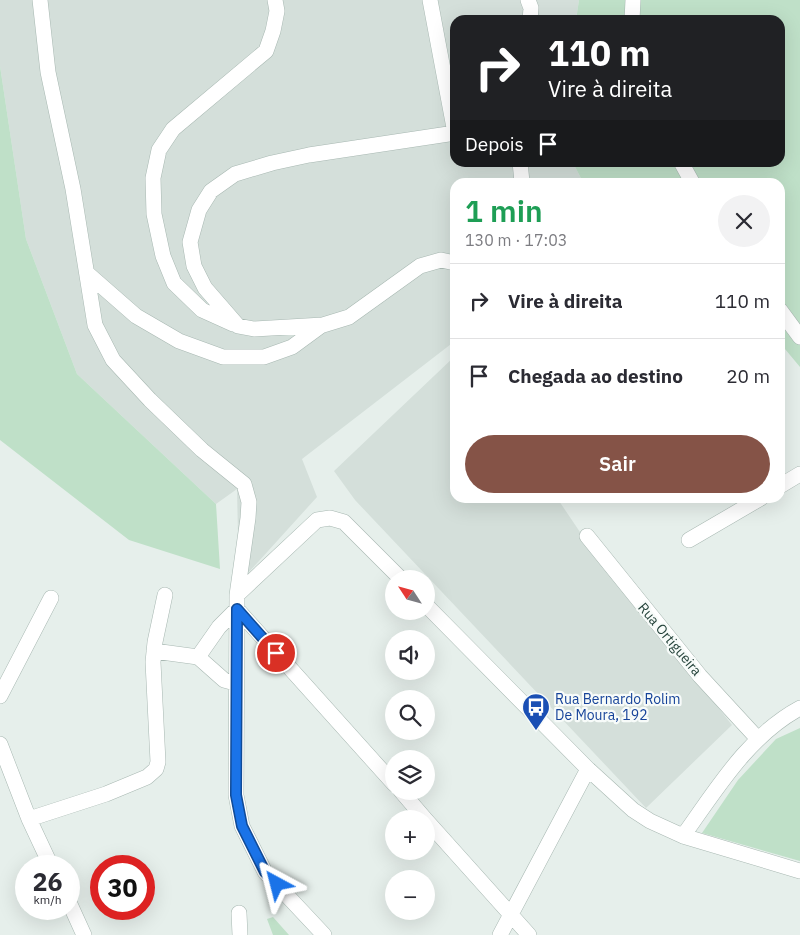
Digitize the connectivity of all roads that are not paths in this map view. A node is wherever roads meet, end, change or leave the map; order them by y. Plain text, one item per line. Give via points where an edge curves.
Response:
1 (40, 0) edge
2 (275, 0) edge
3 (430, 0) edge
4 (528, 0) edge
5 (633, 0) edge
6 (530, 15) edge
7 (632, 15) edge
8 (450, 106) edge
9 (450, 134) edge
10 (684, 167) edge
11 (690, 178) edge
12 (450, 262) edge
13 (88, 274) junction
14 (785, 317) edge
15 (323, 325) junction
16 (238, 326) junction
17 (800, 337) edge
18 (800, 474) edge
19 (785, 483) edge
20 (752, 503) edge
21 (587, 536) dead end
22 (688, 540) dead end
23 (392, 570) edge
24 (165, 595) dead end
25 (51, 598) dead end
26 (237, 602) junction
27 (435, 613) edge
28 (154, 650) junction
29 (198, 656) junction
30 (235, 682) junction
31 (0, 696) edge
32 (800, 708) edge
33 (758, 739) junction
34 (0, 744) edge
35 (588, 769) junction
36 (385, 774) edge
37 (408, 800) edge
38 (418, 810) edge
39 (29, 819) junction
40 (435, 829) edge
41 (683, 836) junction
42 (46, 855) edge
43 (800, 871) edge
44 (239, 913) dead end
45 (511, 914) junction
46 (77, 920) edge
47 (84, 935) edge
48 (240, 935) edge
49 (324, 935) edge
50 (500, 935) edge
51 (529, 935) edge

1 - 13 street via 48,72
2 - 16 street via 274,31 266,51 173,129 159,150 153,178 154,214 163,256 174,282 202,310
3 - 8 street
4 - 6 street
5 - 7 street
9 - 16 street via 272,163 234,174 211,191 199,210 190,242 194,266 205,288
10 - 11 street
12 - 15 street via 442,260 420,266 348,317
13 - 15 street via 136,316 179,341 223,357 264,357 292,347
13 - 26 street via 95,325 113,360 202,450 244,484 249,502
14 - 17 street
15 - 16 street via 254,329
18 - 19 street
20 - 22 street
21 - 33 street, Rua Ortigueira via 700,676
23 - 26 street via 344,522 330,518 317,520
24 - 28 street
25 - 31 street
26 - 29 street
26 - 30 street
26 - 36 street
27 - 35 street
28 - 29 street
28 - 39 street via 156,769 147,777 106,794
29 - 30 street via 224,680
30 - 49 street via 236,795 242,826 265,872
32 - 33 street
33 - 41 street
34 - 39 street
35 - 41 street via 633,810
35 - 45 street
37 - 38 street
39 - 42 street
40 - 45 street
41 - 43 street
44 - 48 street
45 - 50 street
45 - 51 street
46 - 47 street

